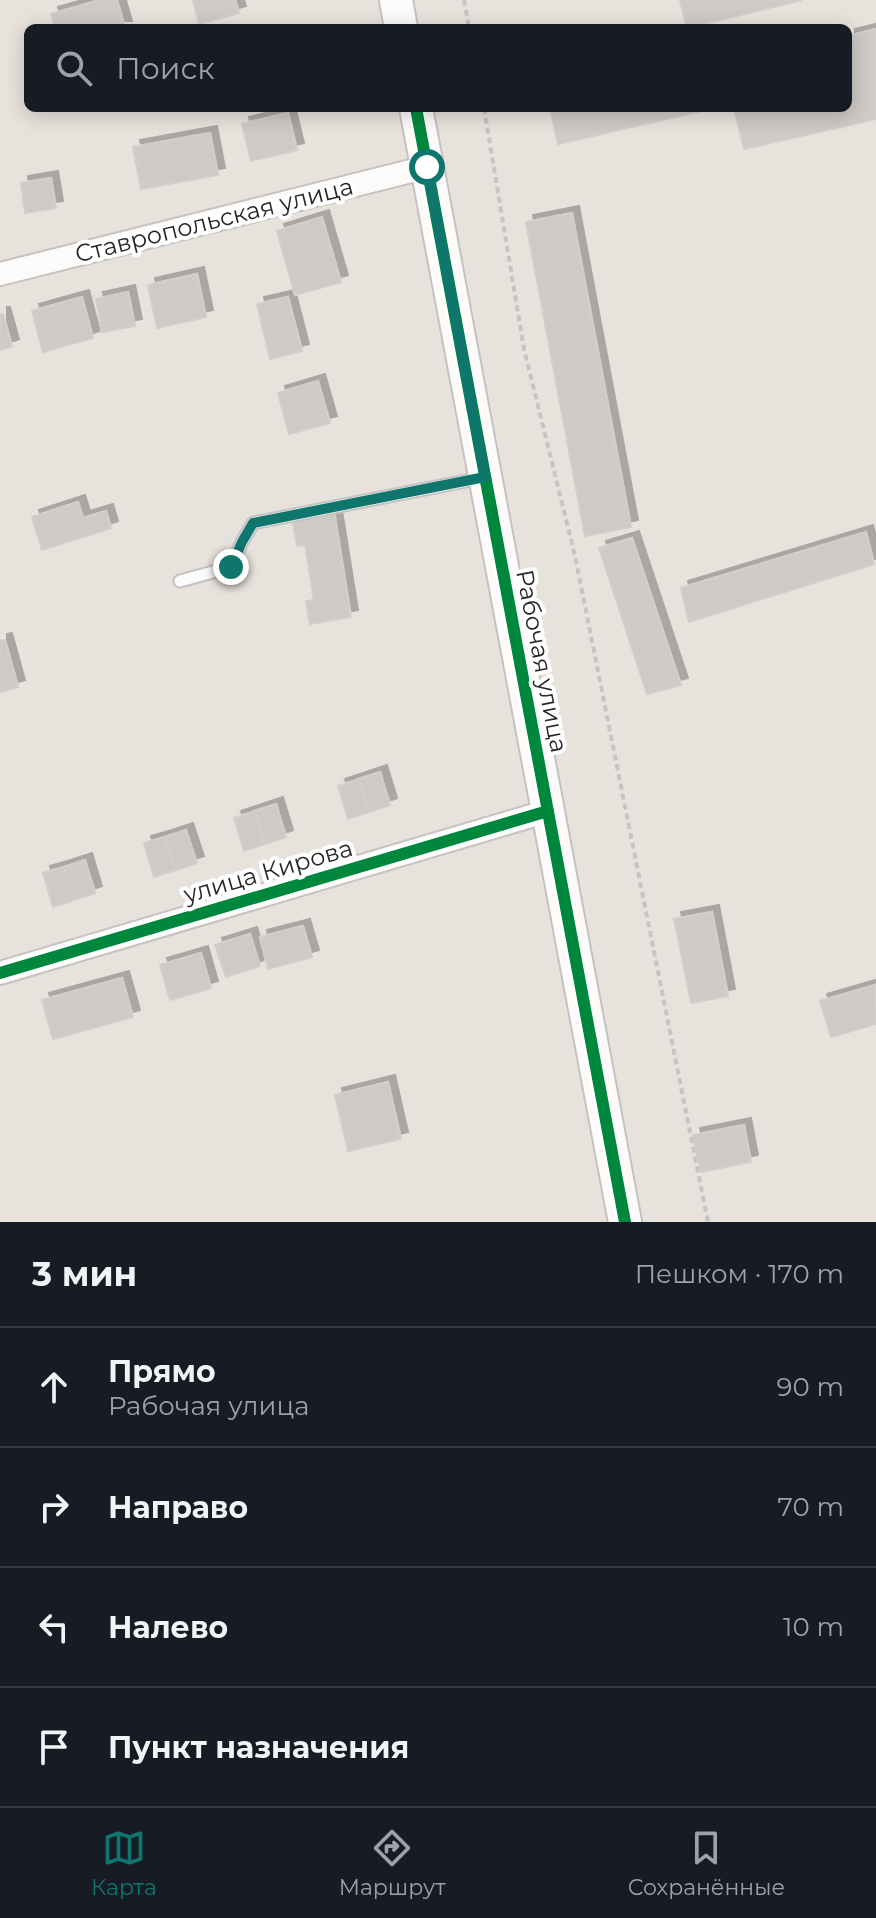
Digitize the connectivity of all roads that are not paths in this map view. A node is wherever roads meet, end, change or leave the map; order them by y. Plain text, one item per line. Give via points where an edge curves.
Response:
1 (396, 0) edge
2 (400, 24) edge
3 (417, 112) edge
4 (427, 167) junction
5 (0, 274) edge
6 (485, 477) junction
7 (180, 581) dead end
8 (548, 811) junction
9 (0, 973) edge
10 (625, 1222) edge

1 - 2 street
3 - 4 street, Рабочая улица
4 - 5 street, Ставропольская улица
4 - 6 street, Рабочая улица
6 - 7 lane via 253,523 231,567
6 - 8 street, Рабочая улица
8 - 9 street, улица Кирова
8 - 10 street, Рабочая улица

